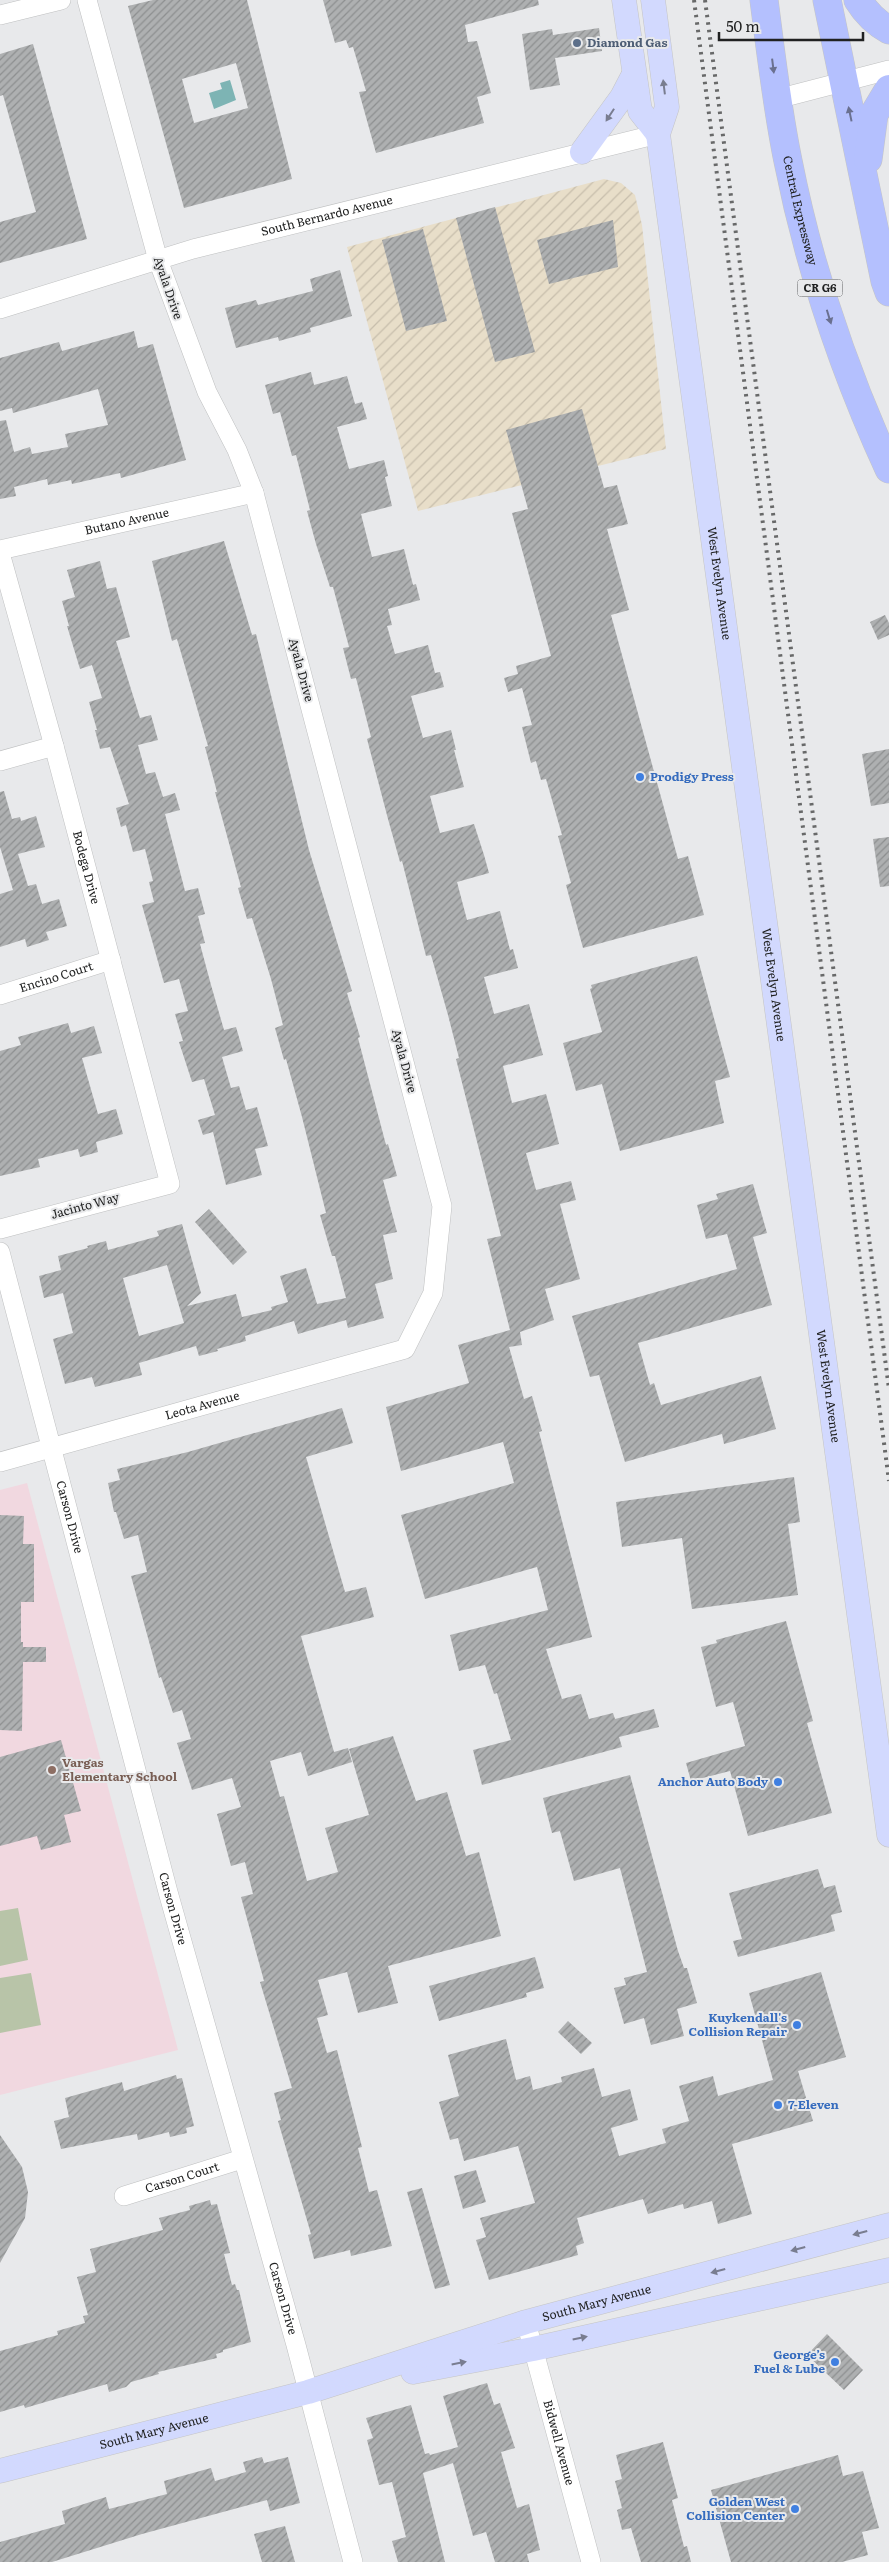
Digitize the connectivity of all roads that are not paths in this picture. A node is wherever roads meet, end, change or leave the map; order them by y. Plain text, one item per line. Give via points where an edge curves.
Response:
1 (61, 0) edge
2 (87, 0) edge
3 (624, 0) edge
4 (653, 0) edge
5 (764, 0) edge
6 (827, 0) edge
7 (858, 0) edge
8 (0, 15) edge
9 (889, 30) edge
10 (889, 70) edge
11 (634, 74) junction
12 (843, 82) junction
13 (889, 89) edge
14 (777, 100) junction
15 (658, 134) junction
16 (582, 152) junction
17 (874, 231) junction
18 (158, 260) junction
19 (889, 292) edge
20 (0, 309) edge
21 (889, 469) edge
22 (254, 493) junction
23 (0, 550) edge
24 (0, 554) edge
25 (54, 746) junction
26 (0, 761) edge
27 (111, 960) junction
28 (0, 995) edge
29 (170, 1184) joint
30 (0, 1229) edge
31 (0, 1252) edge
32 (405, 1349) joint
33 (53, 1448) junction
34 (0, 1462) edge
35 (889, 1834) edge
36 (242, 2160) junction
37 (124, 2196) dead end
38 (889, 2225) edge
39 (889, 2270) edge
40 (526, 2322) junction
41 (533, 2349) junction
42 (308, 2392) junction
43 (0, 2471) edge
44 (353, 2562) edge
45 (591, 2562) edge

1 - 8 street
2 - 18 street, Ayala Drive
3 - 11 main road
15 -> 4 main road via 666,107
5 -> 14 highway, Central Expressway / CR G6
6 - 12 highway
7 - 9 highway via 865,11
10 - 12 street
11 - 15 main road via 640,111
11 -> 16 main road
12 - 14 street
17 -> 12 highway
13 - 17 highway via 874,114 869,138
14 -> 21 highway, Central Expressway / CR G6 via 815,272 856,394
15 - 16 street, South Bernardo Avenue
15 - 35 main road, West Evelyn Avenue
16 - 18 street, South Bernardo Avenue
17 - 19 highway
18 - 20 street, South Bernardo Avenue
18 - 22 street, Ayala Drive via 207,392 237,450
22 - 23 street, Butano Avenue
22 - 32 street, Ayala Drive via 442,1206 433,1293
24 - 25 street, Bodega Drive
25 - 26 street
25 - 27 street, Bodega Drive
27 - 28 street, Encino Court
27 - 29 street, Bodega Drive
29 - 30 street, Jacinto Way
31 - 33 street, Carson Drive
32 - 33 street, Leota Avenue
33 - 34 street, Leota Avenue
33 - 36 street, Carson Drive
36 - 37 street, Carson Court
36 - 42 street, Carson Drive
38 -> 40 main road, South Mary Avenue
41 -> 39 main road, South Mary Avenue
40 - 41 street, Bidwell Avenue
40 - 42 main road, South Mary Avenue
42 -> 41 main road, South Mary Avenue
41 - 45 street, Bidwell Avenue
42 - 43 main road, South Mary Avenue
42 - 44 street, Carson Drive

